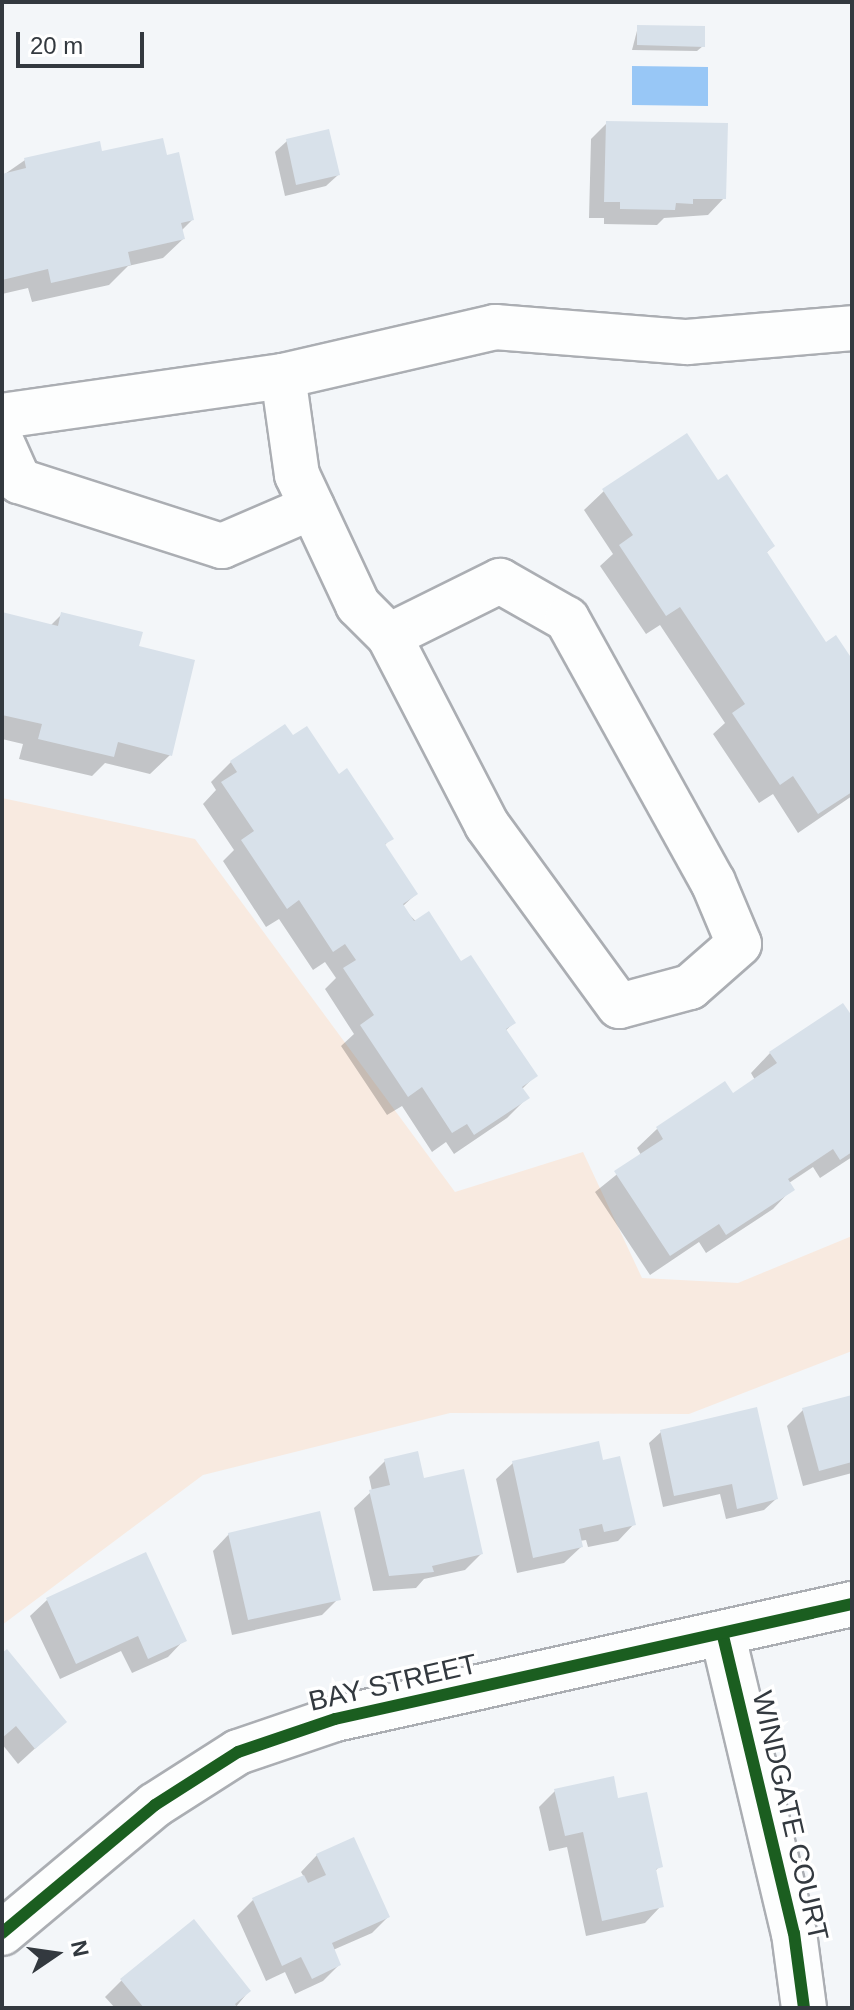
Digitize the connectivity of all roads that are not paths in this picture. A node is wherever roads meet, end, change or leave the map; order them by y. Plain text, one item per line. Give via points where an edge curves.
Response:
1 (852, 328) edge
2 (283, 376) junction
3 (2, 416) edge
4 (2, 443) edge
5 (312, 507) junction
6 (389, 636) junction
7 (852, 1604) edge
8 (723, 1636) junction
9 (2, 1933) edge
10 (804, 2008) edge

1 - 2 street via 687,342 495,327
2 - 3 street
2 - 5 street via 297,475
4 - 5 street via 19,481 222,546
5 - 6 street via 358,605
6 - 6 street via 500,581 567,619 713,882 739,944 690,987 619,1006 487,825
7 - 8 street, BAY STREET
8 - 9 street, BAY STREET via 335,1719 238,1752 155,1805
8 - 10 street, WINDGATE COURT via 794,1933

